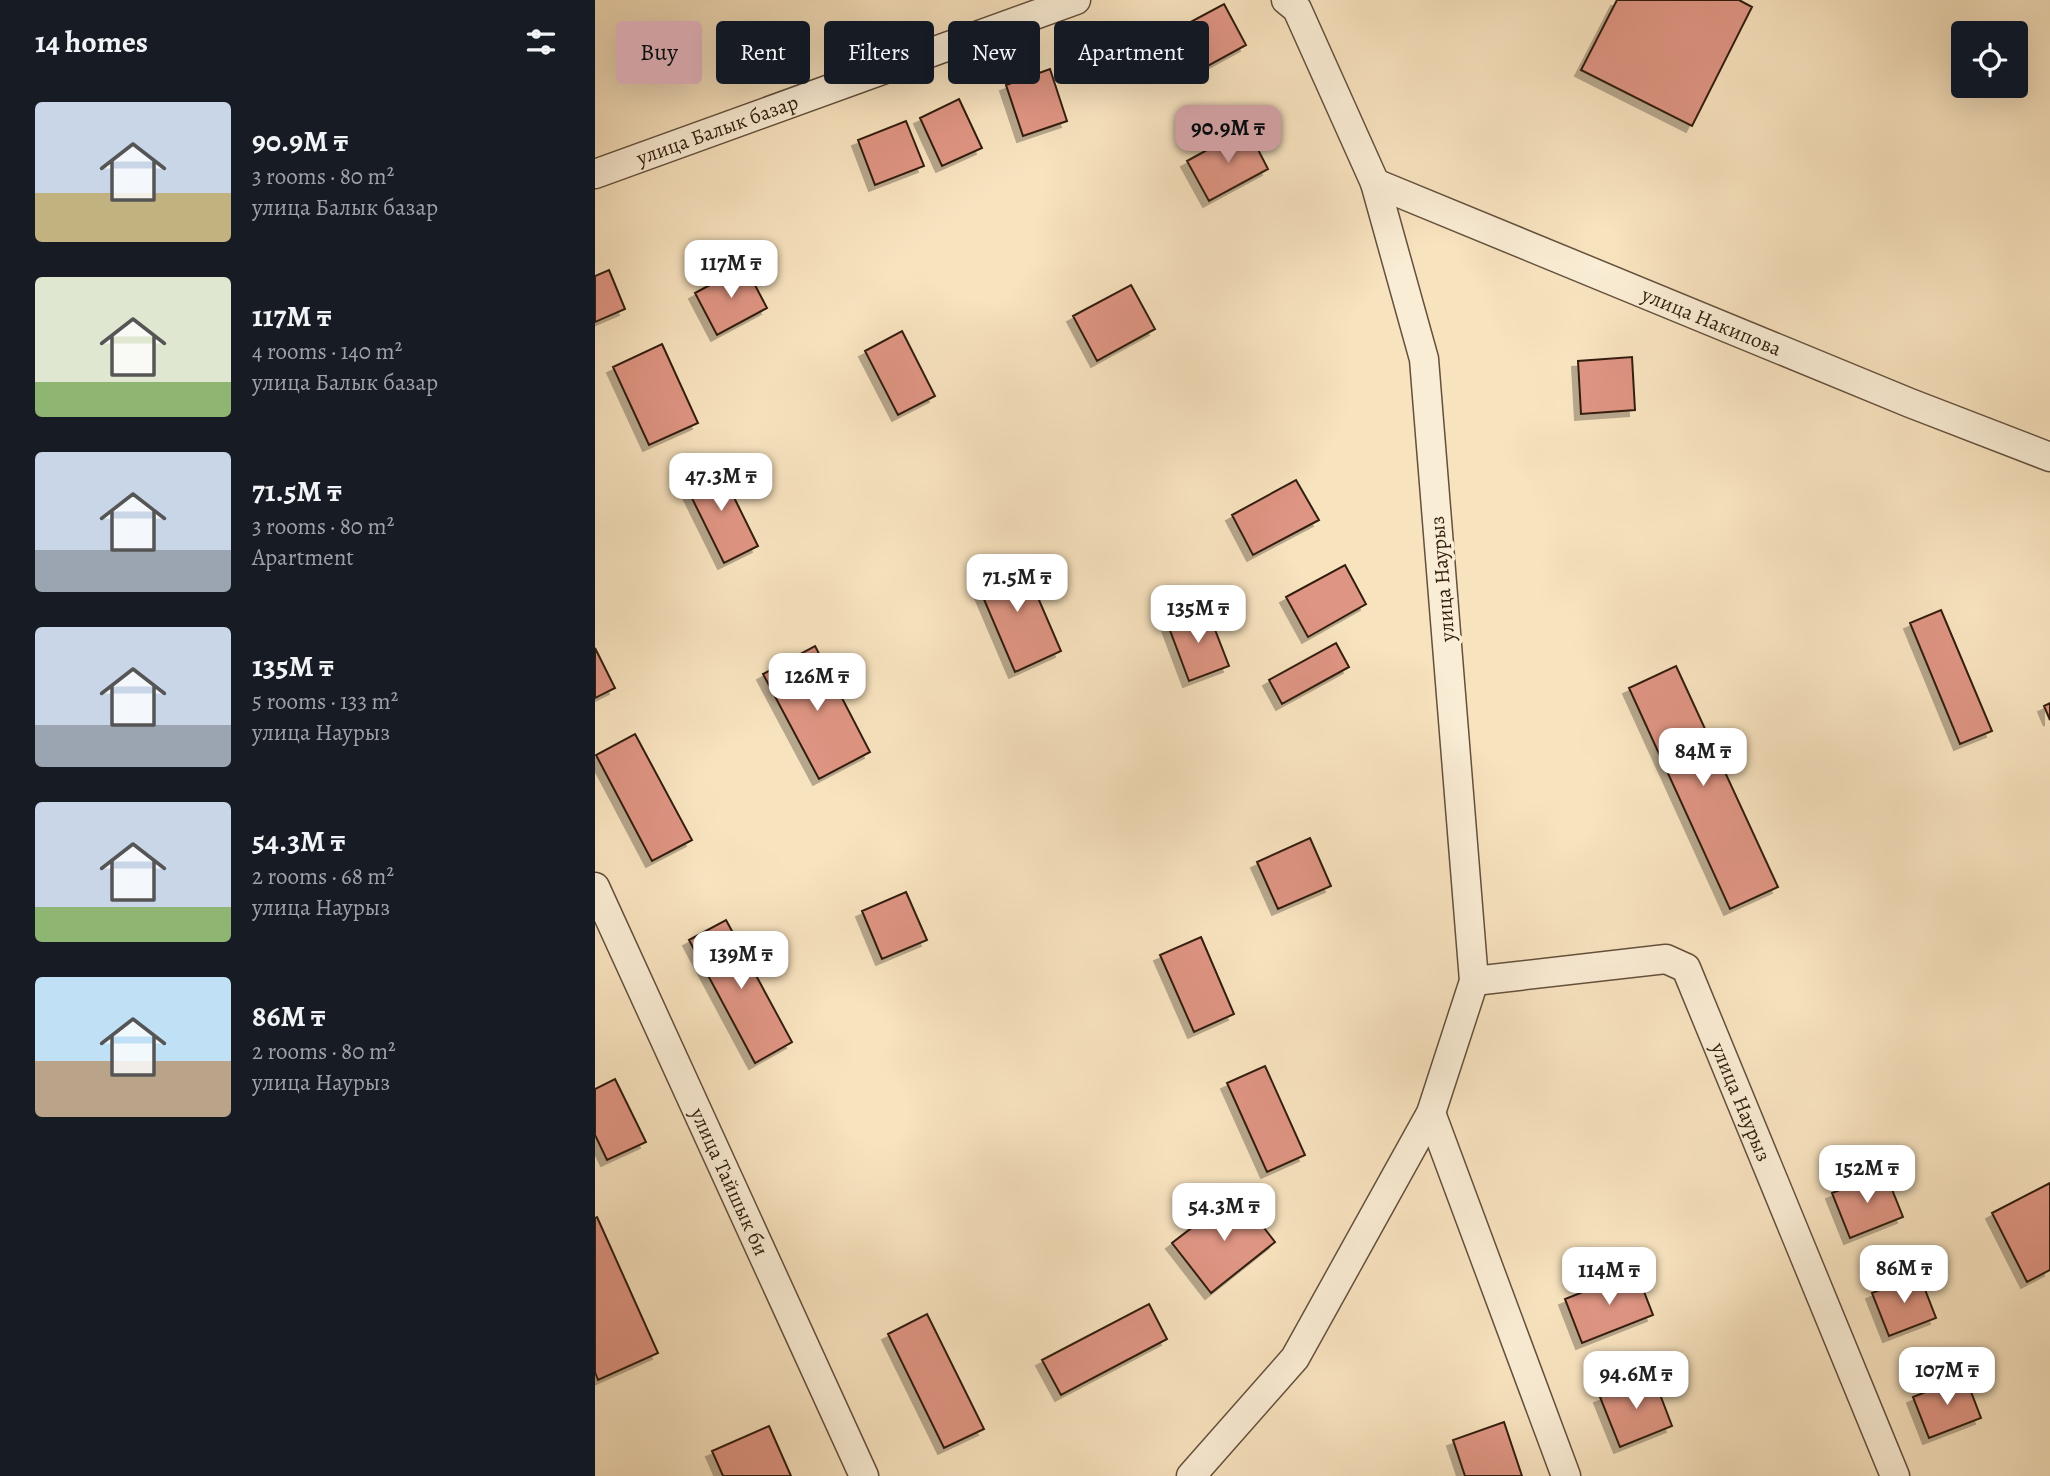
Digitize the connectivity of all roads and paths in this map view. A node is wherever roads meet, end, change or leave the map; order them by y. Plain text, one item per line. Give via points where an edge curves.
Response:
1 (1076, 0) edge
2 (1286, 0) edge
3 (595, 174) edge
4 (1375, 183) junction
5 (2050, 457) edge
6 (595, 887) edge
7 (1473, 981) junction
8 (1431, 1113) junction
9 (865, 1476) edge
10 (1191, 1476) edge
11 (1566, 1476) edge
12 (1895, 1476) edge

1 - 3 street, улица Балык базар
2 - 4 street via 1297,9
4 - 5 street, улица Накипова
4 - 7 street, улица Наурыз via 1424,359
6 - 9 street, улица Тайшык би
7 - 8 street, улица Наурыз
7 - 12 street, улица Наурыз via 1666,959 1686,968
8 - 10 street, улица Наурыз via 1295,1358
8 - 11 street

